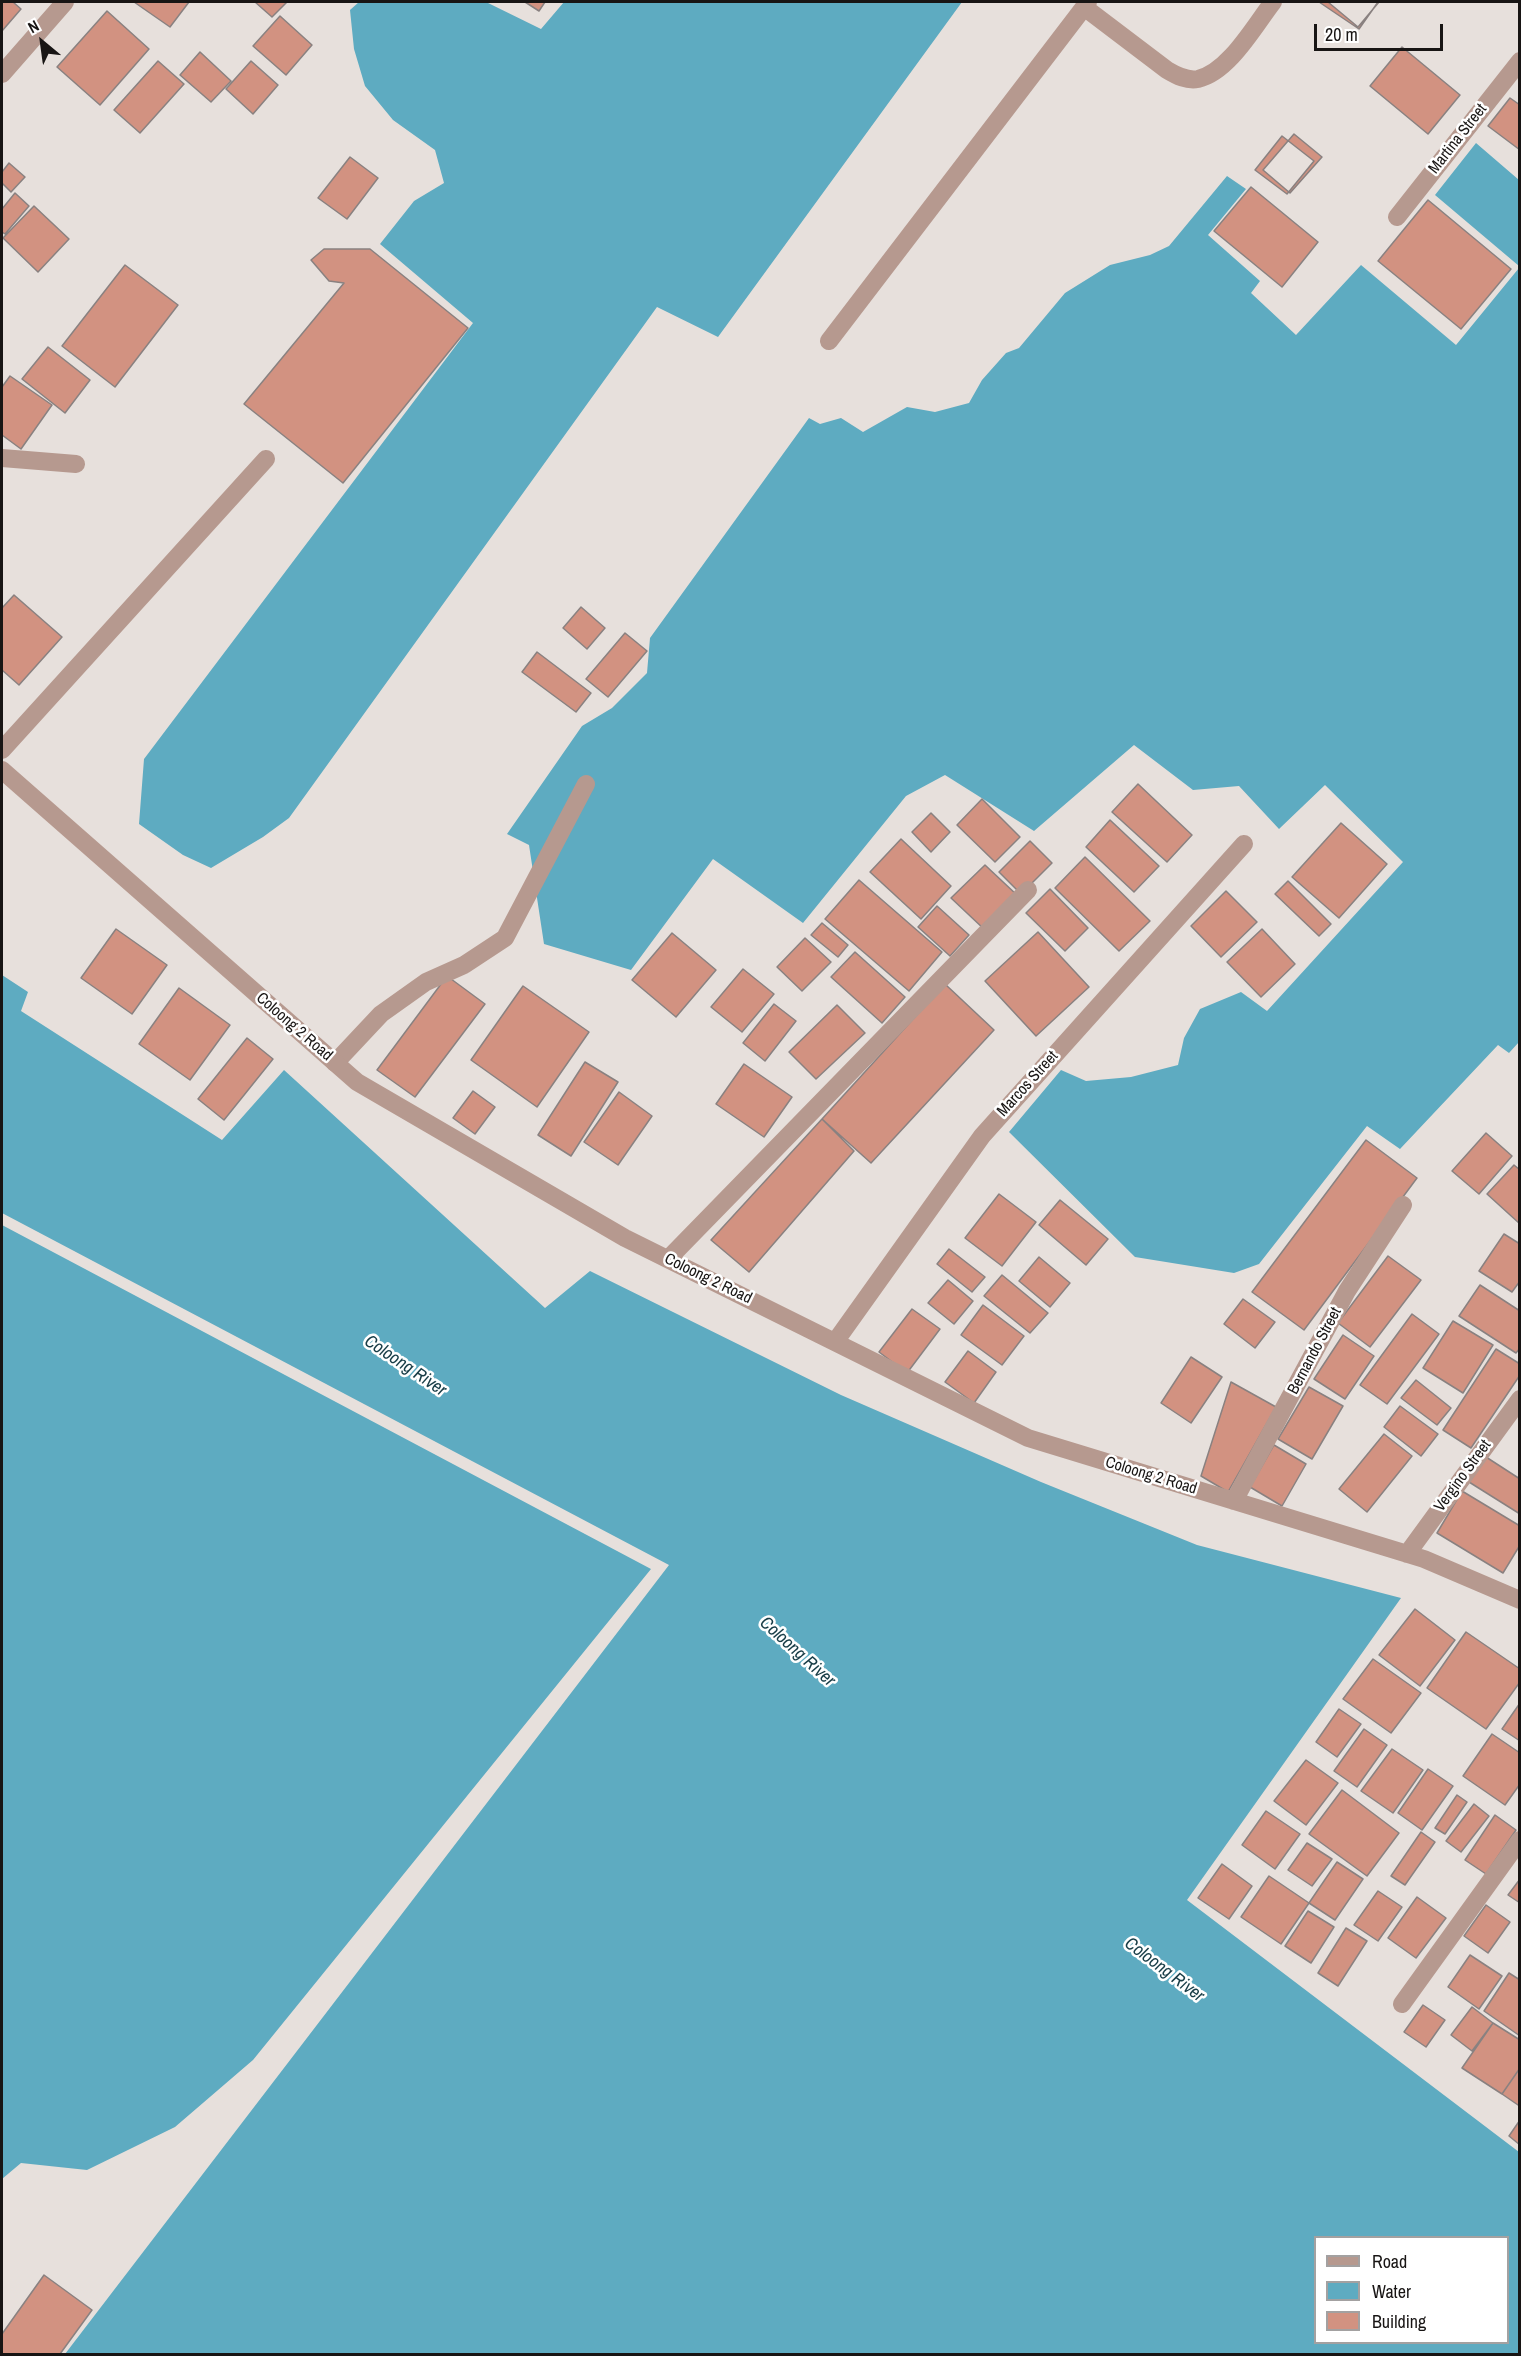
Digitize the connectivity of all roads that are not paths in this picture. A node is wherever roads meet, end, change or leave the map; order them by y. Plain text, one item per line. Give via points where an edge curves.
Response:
1 (65, 2) edge
2 (1273, 2) edge
3 (1086, 4) edge
4 (1520, 61) edge
5 (2, 74) edge
6 (1397, 217) dead end
7 (829, 341) dead end
8 (2, 458) edge
9 (266, 459) dead end
10 (76, 464) dead end
11 (2, 750) edge
12 (2, 770) edge
13 (586, 784) dead end
14 (1244, 844) dead end
15 (1028, 890) dead end
16 (335, 1063) junction
17 (1403, 1205) dead end
18 (668, 1259) junction
19 (835, 1342) junction
20 (1520, 1399) edge
21 (1234, 1501) junction
22 (1407, 1554) junction
23 (1520, 1600) edge
24 (1520, 1840) edge
25 (1402, 2004) dead end

1 - 5 street
2 - 3 street via 1229,59 1198,79 1181,78 1167,70
3 - 7 street
4 - 6 street, Martina Street
8 - 10 street
9 - 11 street
12 - 16 street, Coloong 2 Road
13 - 16 street via 505,938 464,965 426,982 381,1014
14 - 19 street, Marcos Street via 982,1136
15 - 18 street
16 - 18 street, Coloong 2 Road via 357,1082
17 - 21 street, Bernando Street via 1347,1291
18 - 19 street, Coloong 2 Road
19 - 21 street, Coloong 2 Road via 1028,1438
20 - 22 street, Vergino Street
21 - 22 street, Coloong 2 Road
22 - 23 street, Coloong 2 Road
24 - 25 street

